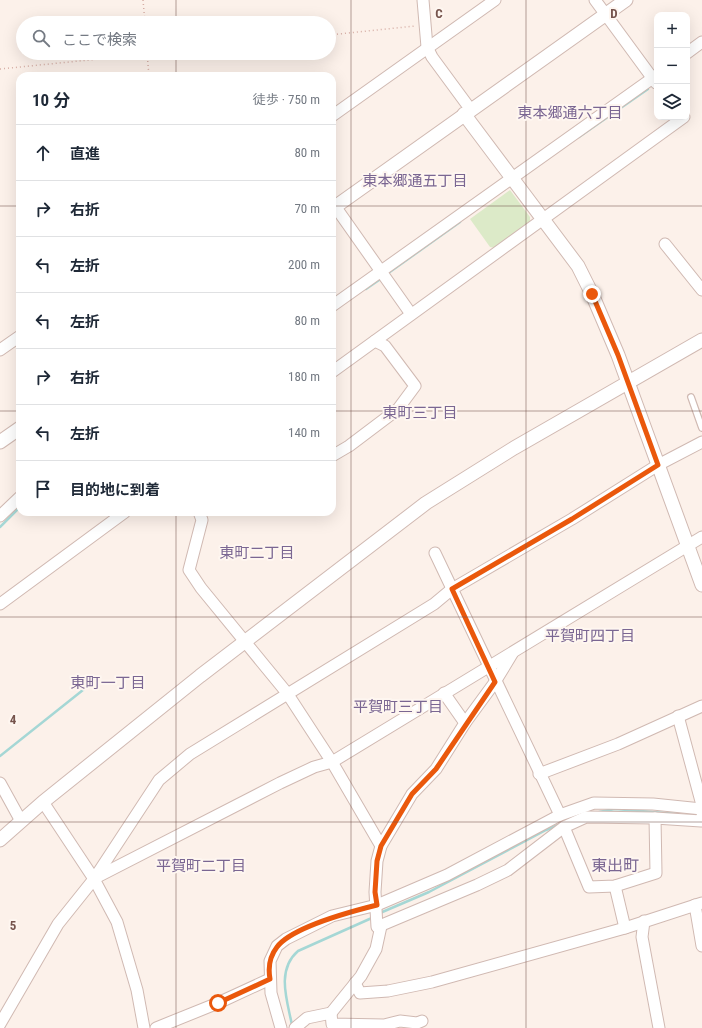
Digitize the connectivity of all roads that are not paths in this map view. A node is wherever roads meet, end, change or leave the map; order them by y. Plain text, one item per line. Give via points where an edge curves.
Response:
1 (423, 0) edge
2 (495, 0) edge
3 (595, 0) edge
4 (626, 0) edge
5 (606, 15) junction
6 (702, 42) edge
7 (427, 48) junction
8 (690, 51) edge
9 (654, 76) edge
10 (654, 80) edge
11 (467, 112) junction
12 (336, 113) edge
13 (680, 120) edge
14 (512, 178) junction
15 (336, 204) edge
16 (336, 210) edge
17 (542, 218) junction
18 (665, 244) dead end
19 (380, 271) junction
20 (702, 290) edge
21 (336, 303) edge
22 (411, 314) junction
23 (16, 339) edge
24 (702, 340) edge
25 (375, 341) junction
26 (0, 350) edge
27 (336, 369) edge
28 (628, 384) junction
29 (691, 397) dead end
30 (702, 428) edge
31 (16, 431) edge
32 (0, 442) edge
33 (702, 442) edge
34 (336, 454) edge
35 (658, 465) junction
36 (16, 501) edge
37 (0, 516) edge
38 (120, 516) edge
39 (200, 516) edge
40 (702, 536) edge
41 (687, 544) junction
42 (435, 553) dead end
43 (702, 586) edge
44 (452, 589) junction
45 (0, 604) edge
46 (246, 641) junction
47 (513, 652) junction
48 (488, 667) junction
49 (495, 682) junction
50 (287, 692) junction
51 (444, 693) junction
52 (702, 706) edge
53 (678, 716) junction
54 (465, 723) junction
55 (332, 762) junction
56 (539, 774) junction
57 (0, 784) edge
58 (43, 802) junction
59 (702, 805) edge
60 (702, 809) edge
61 (560, 815) junction
62 (702, 816) edge
63 (655, 818) junction
64 (21, 821) junction
65 (564, 827) junction
66 (0, 840) edge
67 (381, 846) junction
68 (94, 879) junction
69 (615, 886) junction
70 (699, 904) edge
71 (377, 905) junction
72 (644, 922) junction
73 (381, 926) junction
74 (625, 928) junction
75 (702, 946) edge
76 (270, 979) junction
77 (355, 983) junction
78 (422, 1021) dead end
79 (331, 1022) edge
80 (0, 1024) edge
81 (384, 1026) edge
82 (144, 1028) edge
83 (156, 1028) edge
84 (280, 1028) edge
85 (296, 1028) edge
86 (659, 1028) edge

1 - 7 street
2 - 7 street
3 - 5 street
4 - 5 street
5 - 9 street
5 - 11 street
6 - 8 street
7 - 11 street
7 - 12 street
10 - 14 street
11 - 14 street
11 - 15 street
13 - 17 street
14 - 17 street
14 - 19 street
16 - 19 street
17 - 22 street
17 - 28 street via 578,266
18 - 20 street
19 - 21 street
19 - 22 street
22 - 25 street
23 - 26 street
24 - 28 street
25 - 27 street
25 - 34 street via 385,346 415,386 394,413
28 - 35 street
28 - 46 street via 514,448 426,503
29 - 30 lane
31 - 32 street
33 - 35 street
35 - 41 street
35 - 44 street
36 - 37 street
38 - 45 street
39 - 46 street via 202,520 189,570
40 - 41 street
41 - 43 street
41 - 47 street
42 - 44 street
44 - 48 street
44 - 50 street via 434,604
46 - 50 street
46 - 58 street
47 - 48 street
47 - 49 street
48 - 49 street
48 - 51 street
49 - 54 street
49 - 56 street
50 - 55 street
50 - 68 street via 190,754 159,780
51 - 54 street
51 - 55 street
52 - 53 street
53 - 56 street via 618,744
53 - 59 street
54 - 67 street via 436,769 412,794
55 - 67 street
55 - 68 street via 314,767 280,783
56 - 61 street
57 - 64 street
58 - 64 street
58 - 68 street
60 - 61 street via 652,804 594,803
61 - 71 street via 447,875
62 - 63 street via 701,821
63 - 65 street via 586,817
63 - 69 street via 656,873
64 - 66 street
65 - 69 street via 589,887
65 - 73 street via 508,870
67 - 71 street via 377,861
68 - 80 street via 58,924
68 - 82 street via 117,922 137,990
69 - 74 street
70 - 72 street
70 - 75 street
71 - 73 street via 377,927
71 - 76 street via 332,916 286,939 277,946 270,961
72 - 74 street
72 - 86 street via 642,937
73 - 77 street via 376,949
74 - 77 street via 417,986 360,993
76 - 83 street
76 - 84 street via 270,993
77 - 79 street
78 - 81 street via 400,1021
79 - 81 street
79 - 85 street via 307,1018

